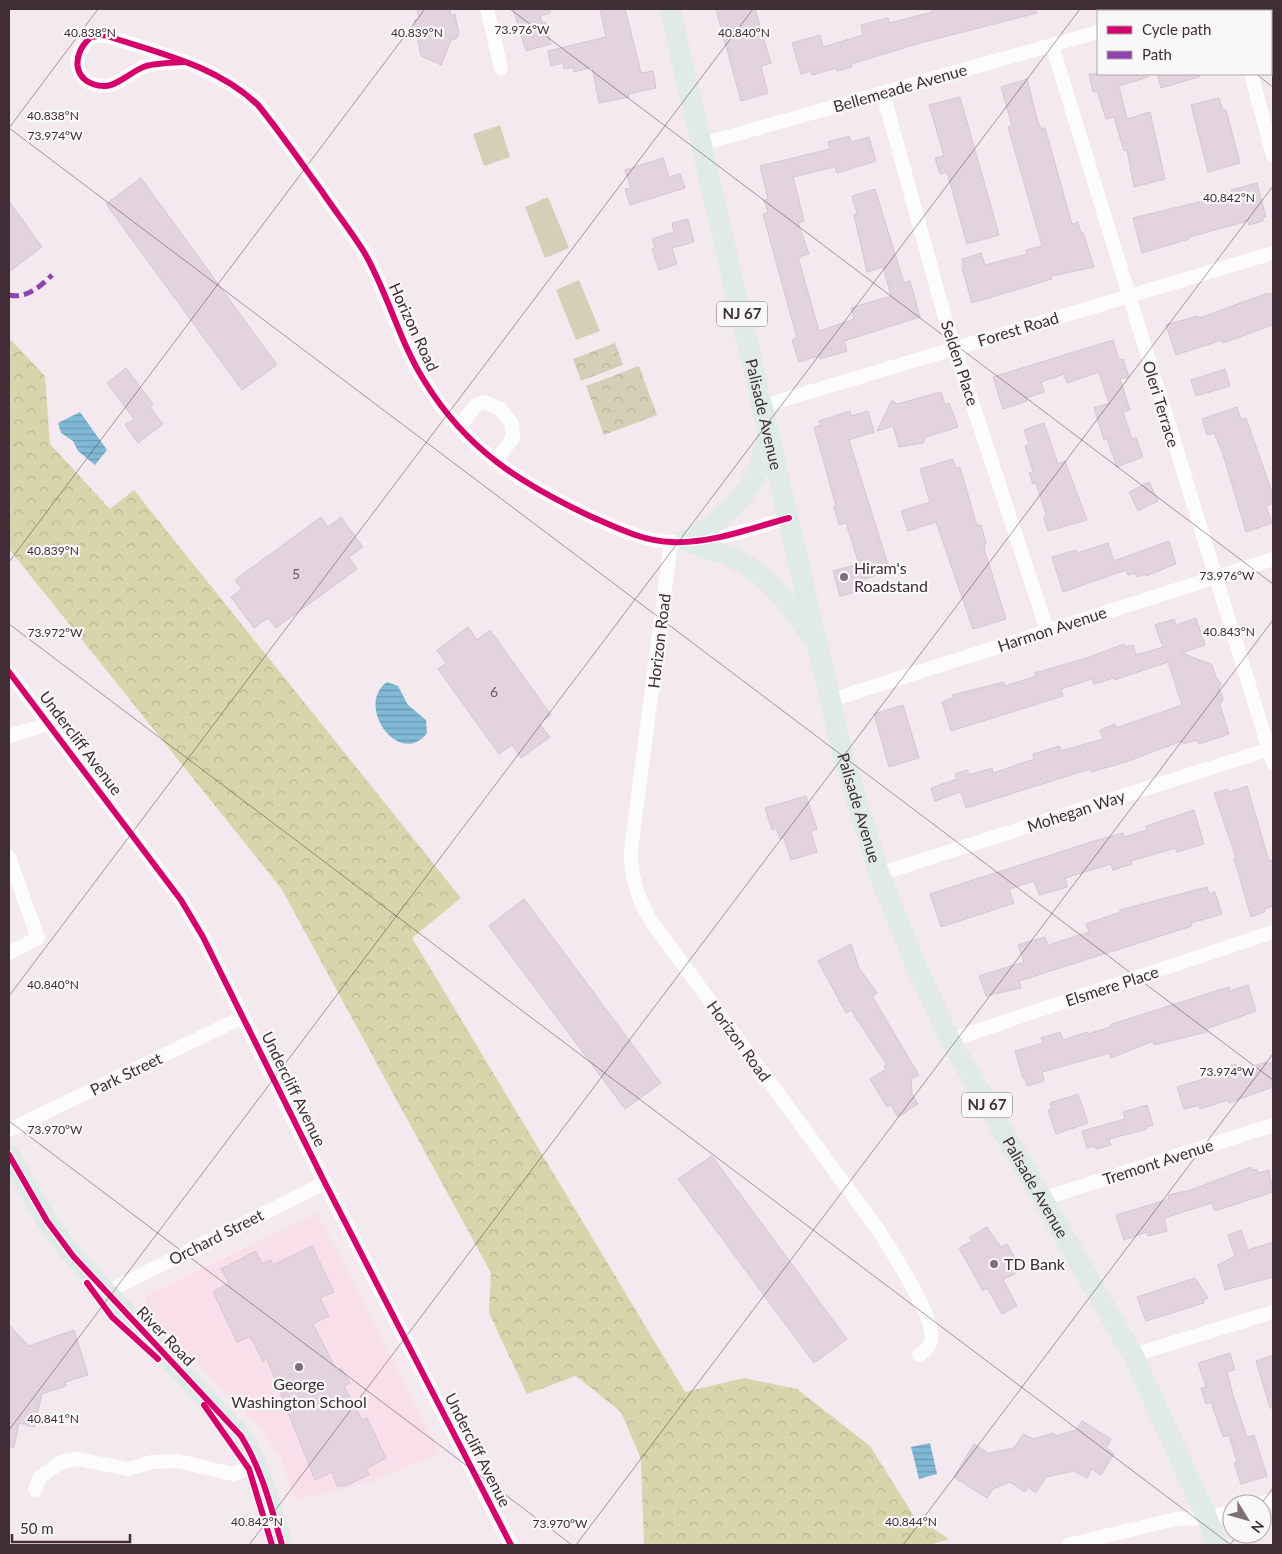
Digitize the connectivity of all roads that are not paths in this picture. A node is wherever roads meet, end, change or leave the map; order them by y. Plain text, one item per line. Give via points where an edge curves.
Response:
1 (487, 9) edge
2 (670, 9) edge
3 (1097, 32) edge
4 (1052, 45) junction
5 (184, 62) junction
6 (501, 68) dead end
7 (1251, 75) edge
8 (883, 93) junction
9 (702, 144) junction
10 (1273, 156) edge
11 (1273, 253) edge
12 (1128, 296) junction
13 (954, 348) junction
14 (764, 406) junction
15 (459, 427) junction
16 (769, 430) junction
17 (495, 461) junction
18 (789, 518) junction
19 (679, 542) junction
20 (1273, 558) edge
21 (1214, 577) junction
22 (1047, 630) junction
23 (816, 641) junction
24 (9, 672) edge
25 (831, 700) junction
26 (48, 724) junction
27 (9, 736) edge
28 (1272, 754) edge
29 (9, 857) edge
30 (879, 874) junction
31 (1273, 932) edge
32 (9, 953) edge
33 (243, 1017) junction
34 (950, 1040) junction
35 (1273, 1124) edge
36 (9, 1130) edge
37 (9, 1156) edge
38 (15, 1181) edge
39 (325, 1183) junction
40 (1042, 1199) junction
41 (108, 1296) junction
42 (1273, 1312) edge
43 (919, 1355) dead end
44 (1133, 1356) junction
45 (258, 1466) junction
46 (35, 1490) dead end
47 (1222, 1514) edge
48 (1207, 1518) junction
49 (282, 1545) edge
50 (511, 1545) edge
51 (1068, 1545) edge
52 (1217, 1545) edge

1 - 6 street
2 - 9 main road, Palisade Avenue / NJ 67
3 - 4 street, Bellemeade Avenue
4 - 8 street, Bellemeade Avenue
4 - 12 street, Oleri Terrace
5 - 5 street, Horizon Road via 104,35 91,37 76,57 84,77 104,86 116,84 145,67
5 - 15 street, Horizon Road via 207,70 245,92 270,119 364,253 424,382
7 - 10 street
8 - 9 street, Bellemeade Avenue
8 - 13 street, Selden Place
9 - 14 main road, Palisade Avenue / NJ 67
11 - 12 street, Forest Road
12 - 13 street, Forest Road
12 - 21 street, Oleri Terrace
13 - 14 street, Forest Road
13 - 22 street, Selden Place
14 - 16 main road, Palisade Avenue / NJ 67
15 - 17 street, Horizon Road
15 - 17 street via 476,404 484,402 500,409 512,424 513,438
16 - 18 main road, Palisade Avenue / NJ 67
16 - 19 main road via 756,474 745,493 717,521
17 - 19 street, Horizon Road via 531,487 604,522 644,538
18 - 19 street via 719,537
18 - 23 main road, Palisade Avenue / NJ 67
19 - 23 main road via 725,554 758,574 777,591
19 - 43 street, Horizon Road via 631,850 636,890 651,921 879,1231 904,1272 932,1332 927,1349
20 - 21 street, Harmon Avenue
21 - 22 street, Harmon Avenue
21 - 28 street, Oleri Terrace
22 - 25 street, Harmon Avenue
23 - 25 main road, Palisade Avenue / NJ 67
24 - 26 street, Undercliff Avenue
25 - 30 main road, Palisade Avenue / NJ 67 via 852,786
26 - 27 street
26 - 33 street, Undercliff Avenue via 181,900
28 - 30 street, Mohegan Way
29 - 32 street via 38,938
30 - 34 main road, Palisade Avenue / NJ 67
31 - 34 street, Elsmere Place
33 - 36 street, Park Street
33 - 39 street, Undercliff Avenue
34 - 40 main road, Palisade Avenue / NJ 67
35 - 40 street, Tremont Avenue
37 - 38 main road, River Road
38 - 41 main road, River Road
39 - 41 street, Orchard Street via 117,1287
39 - 50 street, Undercliff Avenue
40 - 44 main road, Palisade Avenue / NJ 67
41 - 45 main road, River Road via 225,1417 241,1436
42 - 44 street
44 - 48 main road, Palisade Avenue / NJ 67
45 - 46 street via 233,1474 178,1461 152,1462 128,1469 78,1459 61,1462 40,1477
45 - 49 main road, River Road
47 - 48 street
48 - 51 street via 1175,1519
48 - 52 main road, Palisade Avenue / NJ 67

